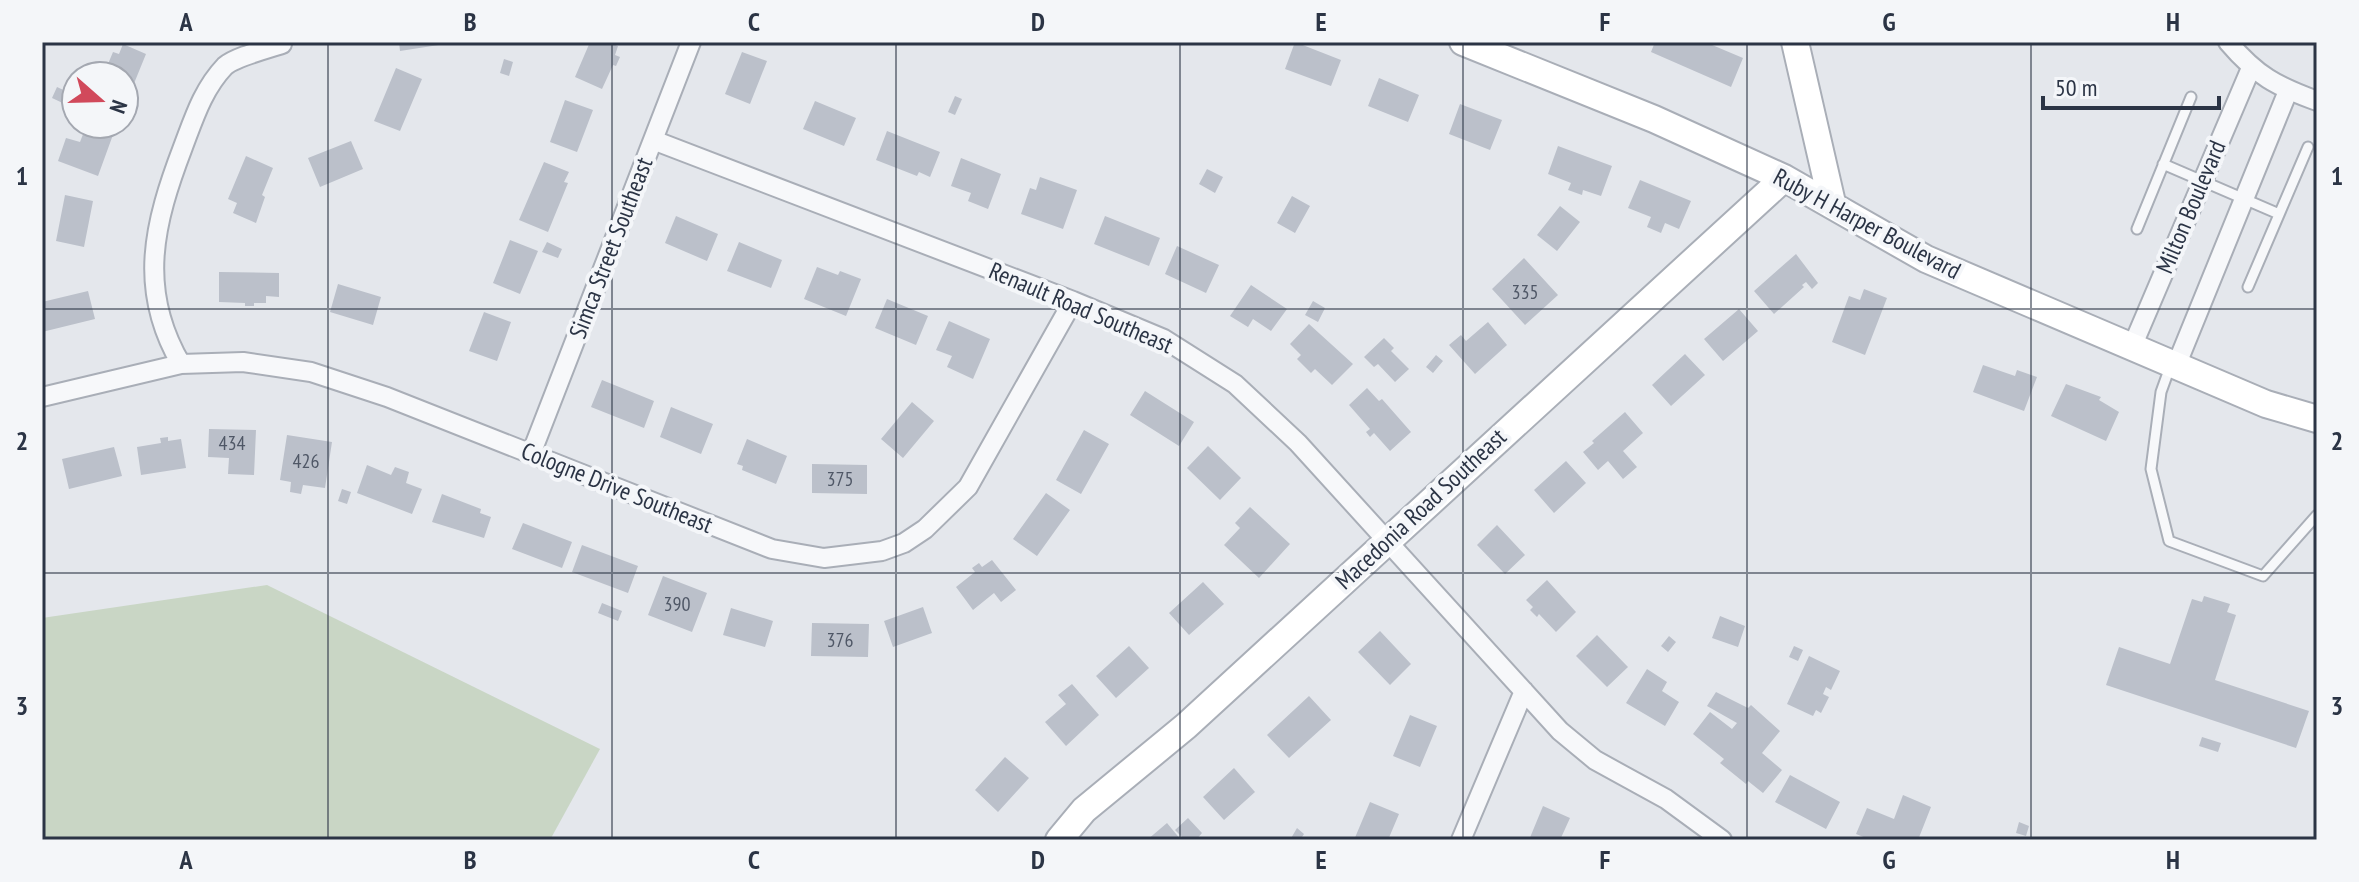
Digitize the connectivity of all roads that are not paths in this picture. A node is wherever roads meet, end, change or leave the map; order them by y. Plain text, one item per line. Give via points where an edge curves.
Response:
1 (691, 42) edge
2 (1463, 42) edge
3 (1795, 42) edge
4 (2228, 42) edge
5 (282, 44) dead end
6 (2251, 68) junction
7 (2288, 91) junction
8 (2191, 97) dead end
9 (2317, 101) edge
10 (653, 140) junction
11 (2308, 147) dead end
12 (2163, 164) junction
13 (1784, 178) junction
14 (2203, 180) junction
15 (2244, 200) junction
16 (1832, 203) junction
17 (2279, 214) junction
18 (2137, 229) dead end
19 (2248, 287) dead end
20 (1073, 301) junction
21 (2132, 347) junction
22 (181, 364) junction
23 (2173, 365) junction
24 (42, 397) edge
25 (2317, 419) edge
26 (531, 454) junction
27 (2317, 515) edge
28 (1387, 539) junction
29 (1524, 691) junction
30 (1059, 840) edge
31 (1461, 840) edge
32 (1722, 840) edge

1 - 10 street, Simca Street Southeast
2 - 13 street, Ruby H Harper Boulevard
3 - 16 street
4 - 6 street
5 - 22 street via 227,64 202,97 164,196 154,268 161,316
6 - 7 street
6 - 14 street, Milton Boulevard
7 - 9 street
7 - 15 street, Milton Boulevard
8 - 12 lane
10 - 20 street, Renault Road Southeast
10 - 26 street, Simca Street Southeast
11 - 17 lane
12 - 14 lane
12 - 18 lane
13 - 16 street, Ruby H Harper Boulevard
13 - 28 street, Macedonia Road Southeast
14 - 15 lane
14 - 21 street, Milton Boulevard
15 - 17 lane
15 - 23 street, Milton Boulevard
16 - 21 street, Ruby H Harper Boulevard via 1926,259
17 - 19 lane
20 - 26 street, Cologne Drive Southeast via 968,487 925,529 882,551 824,558 772,549
20 - 28 street, Renault Road Southeast via 1164,339 1235,384
21 - 23 street, Ruby H Harper Boulevard
22 - 24 street, Cologne Drive Southeast
22 - 26 street, Cologne Drive Southeast via 243,362 311,372
23 - 25 street, Ruby H Harper Boulevard
23 - 27 lane via 2161,392 2151,469 2169,541 2263,576
28 - 29 street, Renault Road Southeast
28 - 30 street, Macedonia Road Southeast via 1186,726 1084,810
29 - 31 street
29 - 32 street, Renault Road Southeast via 1595,760 1666,799

